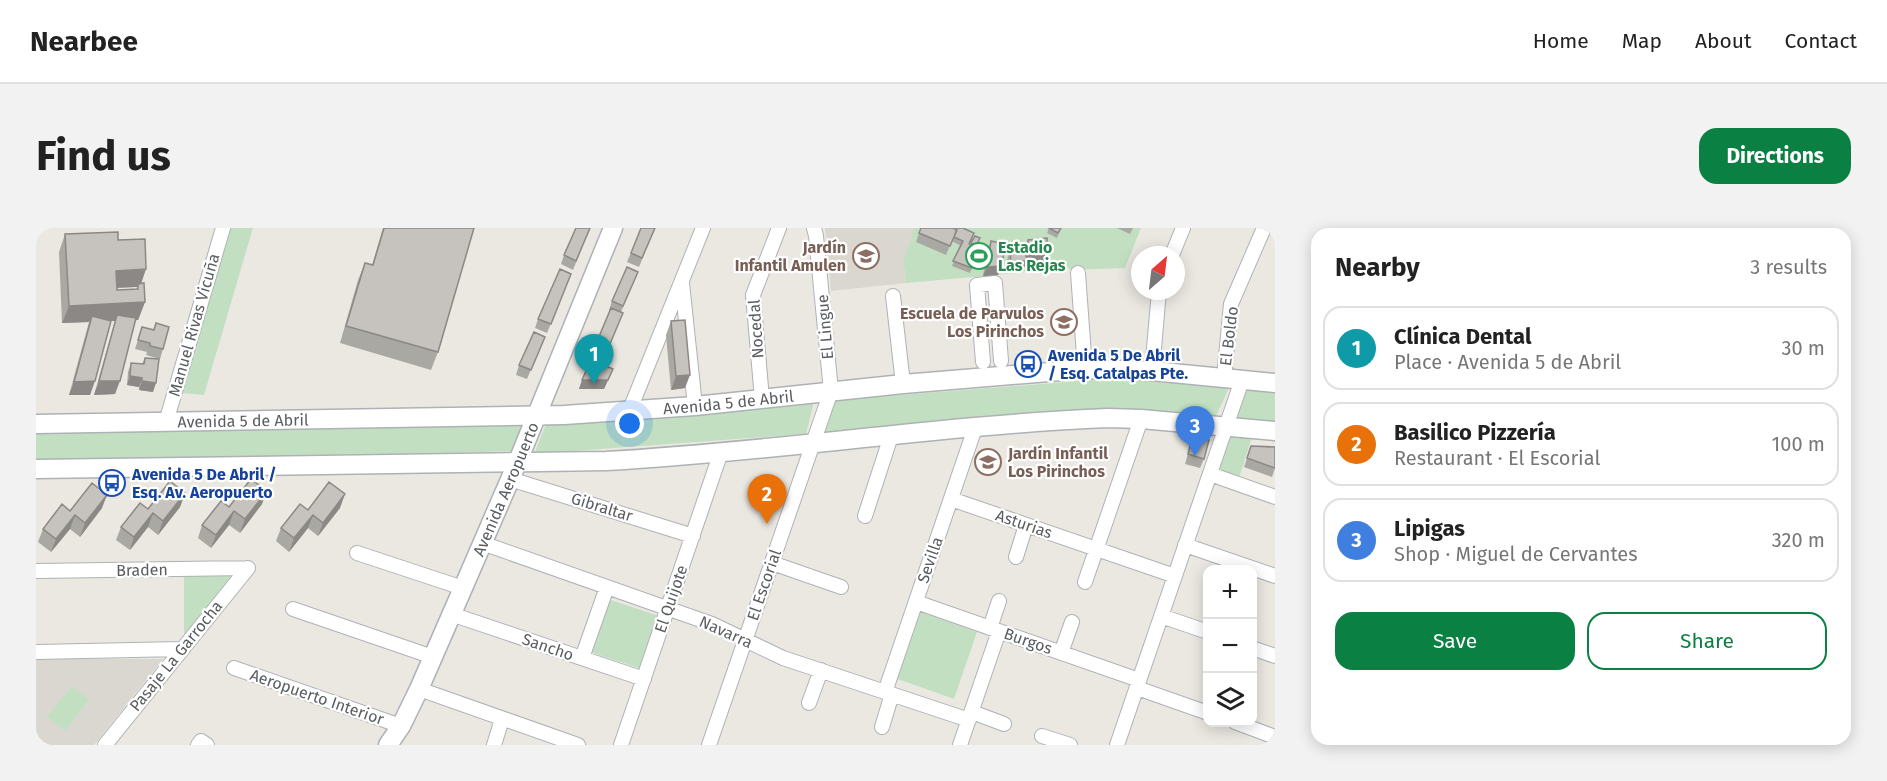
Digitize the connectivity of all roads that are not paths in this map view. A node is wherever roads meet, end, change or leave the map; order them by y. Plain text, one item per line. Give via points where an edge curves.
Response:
1 (222, 228) edge
2 (613, 228) edge
3 (704, 228) edge
4 (779, 228) edge
5 (814, 228) edge
6 (1183, 228) edge
7 (1264, 228) edge
8 (1176, 246) edge
9 (1078, 273) dead end
10 (682, 281) junction
11 (893, 296) dead end
12 (1158, 300) edge
13 (1001, 361) junction
14 (983, 362) junction
15 (1085, 369) junction
16 (1152, 371) junction
17 (1019, 374) junction
18 (969, 378) junction
19 (1233, 379) junction
20 (1275, 383) edge
21 (903, 384) junction
22 (547, 389) junction
23 (831, 391) junction
24 (762, 399) junction
25 (694, 406) junction
26 (629, 412) junction
27 (564, 415) junction
28 (536, 416) junction
29 (1141, 419) junction
30 (166, 422) junction
31 (36, 424) edge
32 (1226, 426) junction
33 (975, 429) junction
34 (1275, 431) edge
35 (891, 436) junction
36 (813, 443) junction
37 (722, 452) junction
38 (518, 460) junction
39 (36, 469) edge
40 (1210, 474) junction
41 (510, 479) junction
42 (1275, 497) edge
43 (951, 500) junction
44 (865, 516) dead end
45 (1026, 525) junction
46 (693, 536) junction
47 (482, 543) junction
48 (1185, 545) junction
49 (1096, 549) junction
50 (357, 553) dead end
51 (1016, 557) dead end
52 (772, 563) junction
53 (248, 568) joint
54 (36, 571) edge
55 (1175, 576) junction
56 (1275, 576) edge
57 (1085, 582) dead end
58 (607, 586) junction
59 (841, 586) dead end
60 (463, 588) junction
61 (999, 601) dead end
62 (916, 603) junction
63 (668, 608) junction
64 (293, 609) dead end
65 (451, 614) junction
66 (1161, 616) junction
67 (1071, 622) dead end
68 (994, 629) junction
69 (1203, 630) edge
70 (745, 639) junction
71 (182, 650) junction
72 (1257, 650) edge
73 (36, 652) edge
74 (1061, 652) junction
75 (1275, 656) edge
76 (433, 657) junction
77 (582, 658) junction
78 (234, 668) dead end
79 (821, 670) junction
80 (644, 679) junction
81 (1138, 684) junction
82 (419, 689) junction
83 (889, 693) junction
84 (809, 703) dead end
85 (1203, 711) edge
86 (970, 716) junction
87 (502, 719) junction
88 (1004, 724) dead end
89 (401, 726) junction
90 (882, 727) dead end
91 (1246, 727) edge
92 (1042, 735) dead end
93 (1275, 737) edge
94 (575, 744) edge
95 (105, 745) edge
96 (388, 745) edge
97 (494, 745) edge
98 (621, 745) edge
99 (709, 745) edge
100 (960, 745) edge
101 (1070, 745) edge
102 (1117, 745) edge

1 - 30 street, Manuel Rivas Vicuña
2 - 22 main road, Avenida Aeropuerto
3 - 10 street
4 - 24 street, Nocedal via 753,295
5 - 23 street, El Lingue
6 - 8 street
7 - 19 street, El Boldo via 1231,304
9 - 15 street
10 - 25 street
10 - 26 street
11 - 21 street
12 - 16 street
13 - 14 street
13 - 14 street via 995,283 977,285
13 - 17 street
14 - 18 street
15 - 16 main road, Avenida 5 de Abril
15 - 17 main road, Avenida 5 de Abril
16 - 19 main road, Avenida 5 de Abril
17 - 18 main road, Avenida 5 de Abril
18 - 21 main road, Avenida 5 de Abril
19 - 20 main road, Avenida 5 de Abril
19 - 32 street, El Boldo
21 - 23 main road, Avenida 5 de Abril
22 - 27 main road
22 - 28 main road, Avenida Aeropuerto
23 - 24 main road, Avenida 5 de Abril
23 - 36 street, El Escorial
24 - 25 main road, Avenida 5 de Abril
25 - 26 main road, Avenida 5 de Abril
26 - 27 main road, Avenida 5 de Abril
27 - 28 main road, Avenida 5 de Abril
28 - 30 main road, Avenida 5 de Abril
28 - 38 main road, Avenida Aeropuerto
29 - 32 main road
29 - 33 main road
29 - 49 street
30 - 31 main road, Avenida 5 de Abril
32 - 34 main road
32 - 40 street, El Boldo
33 - 35 main road
33 - 43 street, Sevilla
35 - 36 main road
35 - 44 street
36 - 37 main road
36 - 52 street, El Escorial
37 - 38 main road via 606,461
37 - 46 street, El Quijote
38 - 39 main road
38 - 41 main road, Avenida Aeropuerto
40 - 42 street
40 - 48 street, El Boldo
41 - 46 street, Gibraltar
41 - 47 main road, Avenida Aeropuerto
43 - 45 street, Asturias
43 - 62 street, Sevilla
45 - 49 street, Asturias
45 - 51 street
46 - 63 street, El Quijote
47 - 58 street, Navarra
47 - 60 main road, Avenida Aeropuerto
48 - 55 street, El Boldo
48 - 56 street
49 - 55 street, Asturias
49 - 57 street
50 - 60 street
52 - 59 street
52 - 70 street, El Escorial
53 - 54 street, Braden
53 - 71 street, Pasaje La Garrocha
55 - 66 street, El Boldo
58 - 63 street, Navarra
58 - 77 street
60 - 65 main road, Avenida Aeropuerto
61 - 68 street
62 - 68 street, Burgos
62 - 83 street, Sevilla
63 - 70 street, Navarra
63 - 80 street, El Quijote
64 - 76 street
65 - 76 main road, Avenida Aeropuerto
65 - 77 street, Sancho
66 - 69 street
66 - 81 street, El Boldo
67 - 74 street
68 - 74 street, Burgos
68 - 86 street
70 - 79 street, Navarra via 776,655
70 - 99 street, El Escorial
71 - 73 street
71 - 95 street, Pasaje La Garrocha
72 - 75 street
74 - 81 street, Burgos
76 - 82 main road, Avenida Aeropuerto
77 - 80 street, Sancho
78 - 89 street, Aeropuerto Interior
79 - 83 street, Navarra
79 - 84 street
80 - 98 street, El Quijote
81 - 85 street, Burgos
81 - 102 street, El Boldo
82 - 87 street
82 - 89 main road, Avenida Aeropuerto
83 - 86 street, Navarra
83 - 90 street, Sevilla
86 - 88 street, Navarra
86 - 100 street
87 - 94 street
87 - 97 street
89 - 96 main road, Avenida Aeropuerto
91 - 93 street
92 - 101 street

